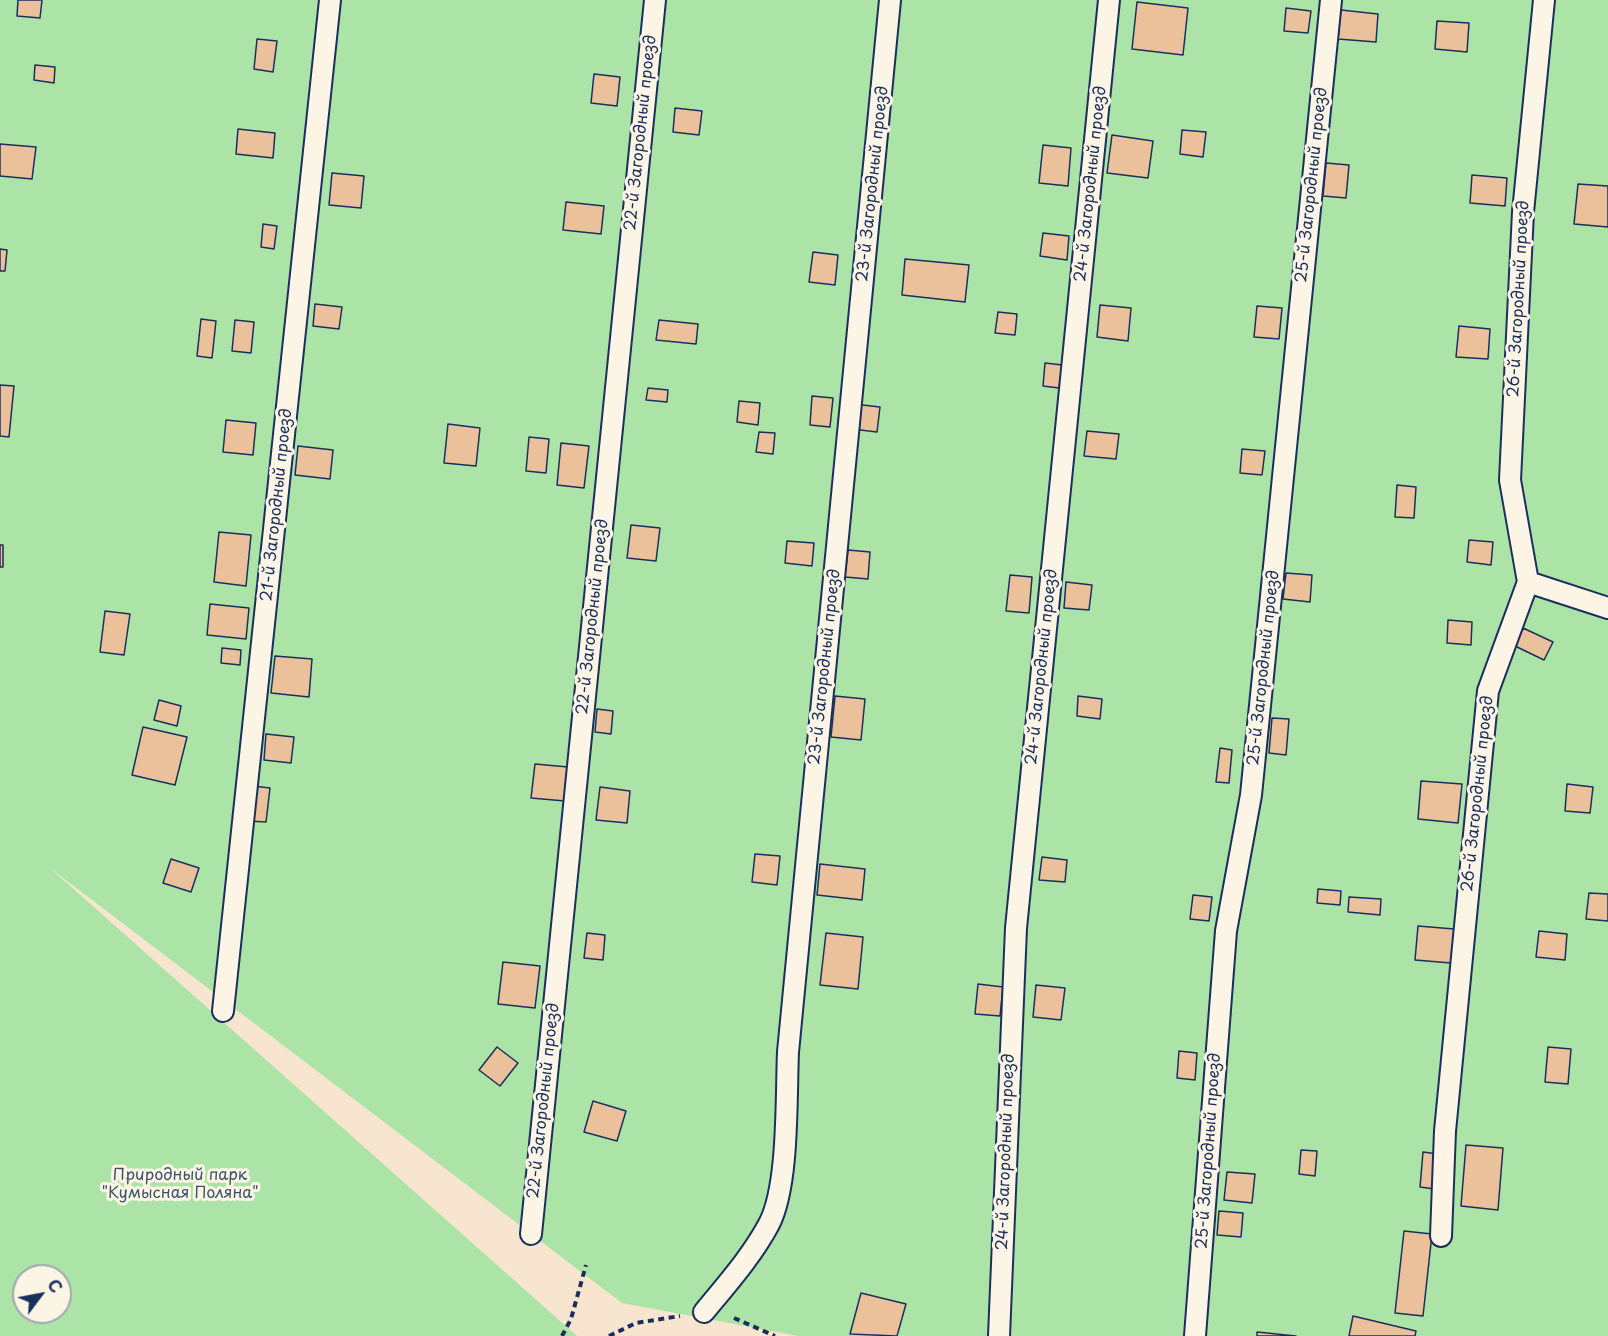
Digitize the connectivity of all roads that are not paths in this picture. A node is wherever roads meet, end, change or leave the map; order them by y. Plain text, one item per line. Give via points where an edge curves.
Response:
1 (330, 0) edge
2 (655, 0) edge
3 (890, 0) edge
4 (1109, 0) edge
5 (1331, 0) edge
6 (1544, 0) edge
7 (1528, 582) junction
8 (1608, 608) edge
9 (223, 1011) dead end
10 (531, 1234) dead end
11 (1441, 1236) dead end
12 (704, 1312) road end
13 (999, 1336) edge
14 (1195, 1336) edge

1 - 9 lane, 21-й Загородный проезд
2 - 10 lane, 22-й Загородный проезд
3 - 12 lane, 23-й Загородный проезд via 788,1052 781,1189 770,1223
4 - 13 lane, 24-й Загородный проезд via 1016,928
5 - 14 lane, 25-й Загородный проезд via 1251,795 1226,931
6 - 7 lane, 26-й Загородный проезд via 1523,212 1510,480
7 - 8 lane
7 - 11 lane, 26-й Загородный проезд via 1488,691 1445,1131

